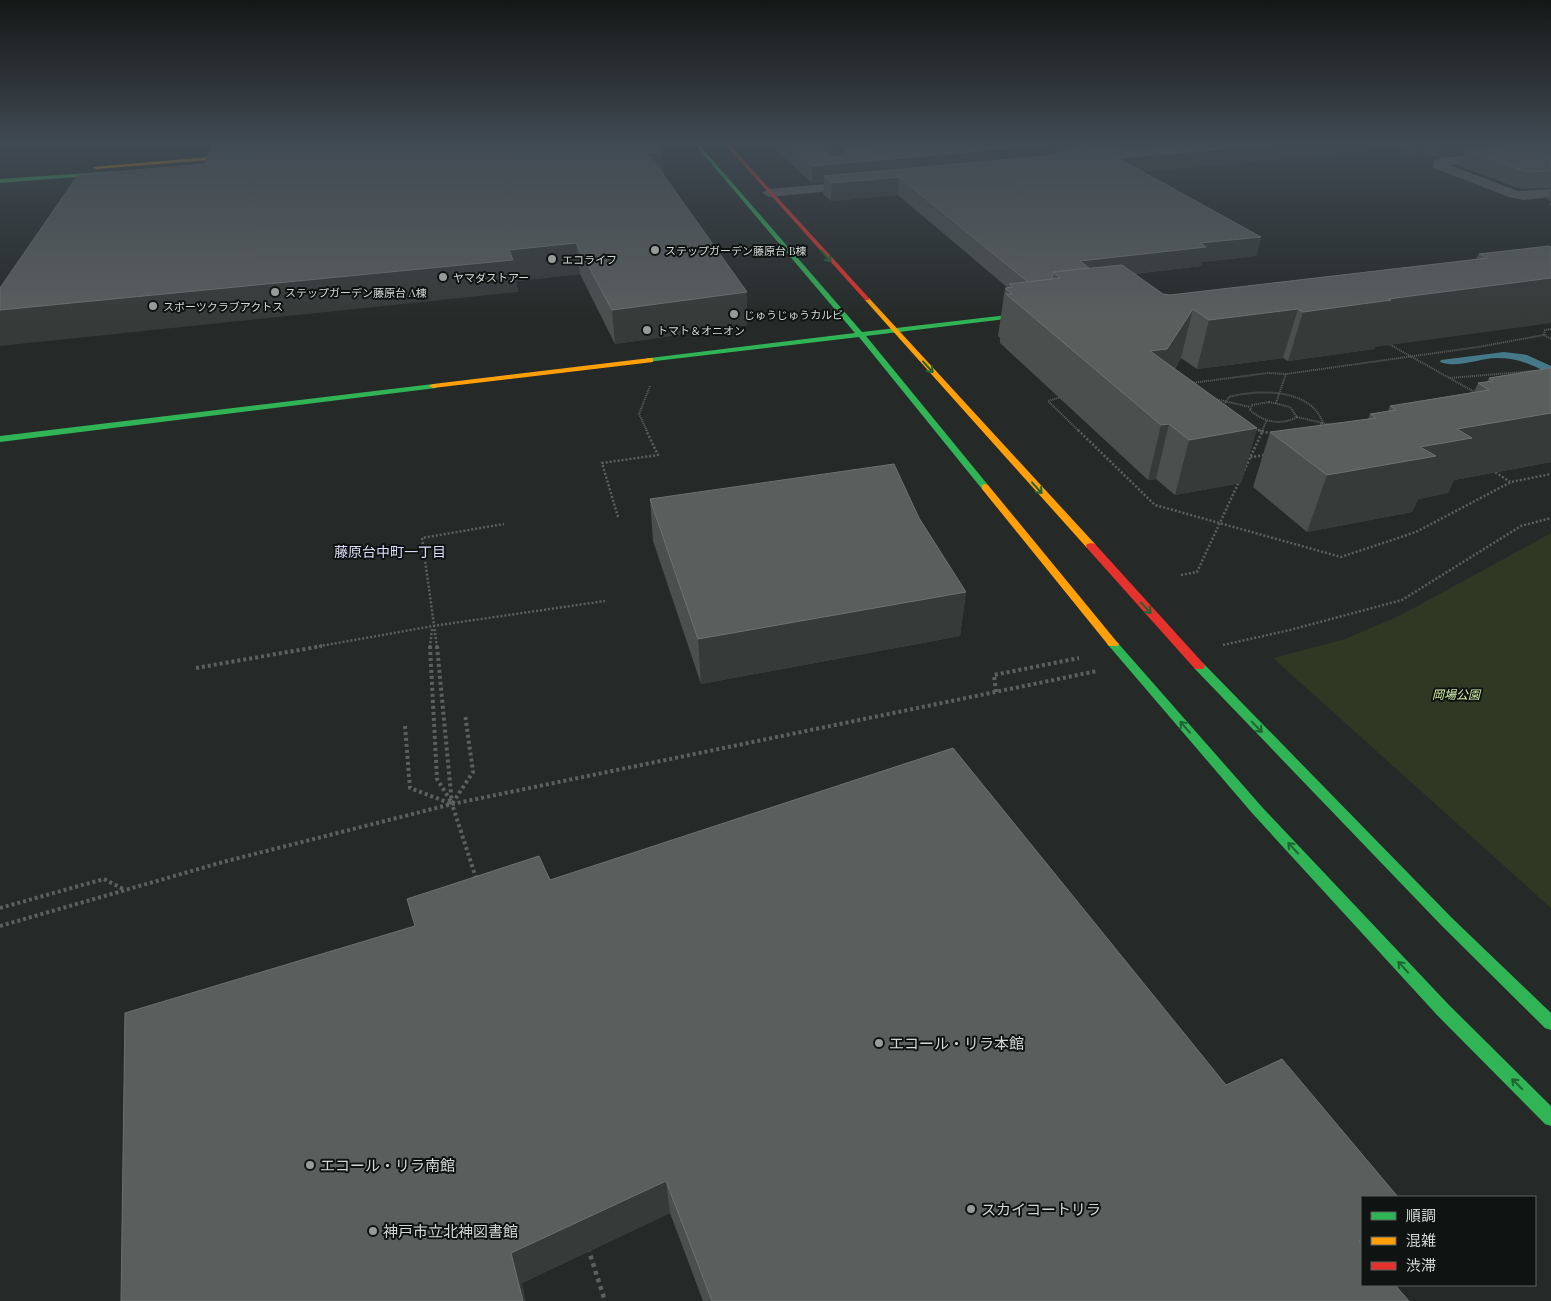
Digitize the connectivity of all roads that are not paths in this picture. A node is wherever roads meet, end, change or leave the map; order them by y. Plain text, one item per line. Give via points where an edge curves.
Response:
1 (747, 202) edge
2 (777, 202) edge
3 (1049, 312) edge
4 (896, 330) junction
5 (861, 334) junction
6 (0, 439) edge
7 (1551, 1022) edge
8 (1551, 1118) edge

1 - 5 street
2 -> 4 street
3 - 4 street
4 - 5 street
4 -> 7 street via 1218,687 1448,922
5 - 6 street
8 -> 5 street via 1443,1010 1257,810 1091,618

